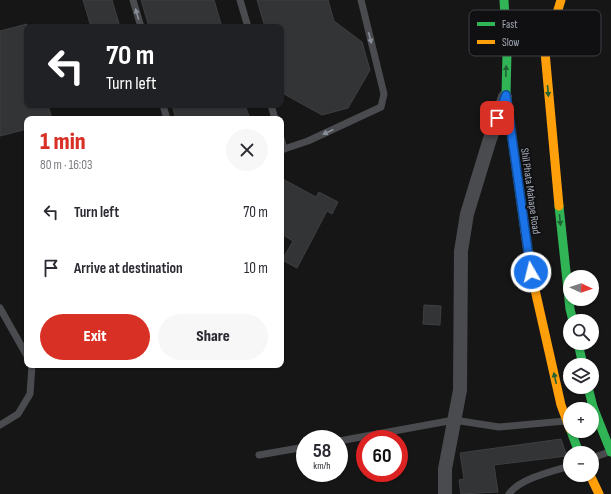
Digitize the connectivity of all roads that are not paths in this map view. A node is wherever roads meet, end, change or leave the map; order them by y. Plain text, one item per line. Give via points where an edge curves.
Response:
1 (133, 0) edge
2 (240, 0) edge
3 (361, 0) edge
4 (504, 0) edge
5 (561, 0) edge
6 (505, 10) edge
7 (558, 10) edge
8 (140, 24) edge
9 (247, 24) edge
10 (507, 56) edge
11 (545, 56) edge
12 (506, 95) junction
13 (284, 149) edge
14 (0, 308) edge
15 (571, 314) edge
16 (24, 351) edge
17 (33, 368) edge
18 (590, 394) edge
19 (563, 412) edge
20 (454, 420) junction
21 (0, 425) edge
22 (563, 427) edge
23 (348, 439) edge
24 (296, 449) edge
25 (611, 452) edge
26 (259, 455) dead end
27 (599, 456) edge
28 (563, 468) edge
29 (593, 482) edge
30 (445, 494) edge
31 (509, 494) edge
32 (599, 494) edge

8 -> 1 lane
2 - 9 lane
3 -> 13 lane via 384,94 381,107 308,141
4 - 6 main road, Shil Phata Mahape Road
5 - 7 main road
12 -> 10 main road, Shil Phata Mahape Road
11 -> 15 main road
19 -> 12 main road, Shil Phata Mahape Road via 531,272
12 - 20 street via 467,214 461,251 460,390
14 - 16 lane
17 - 21 lane via 30,394 18,414
18 - 25 main road
20 - 22 lane via 499,427
20 - 23 lane
20 - 30 street via 445,469
24 - 26 lane
25 - 27 lane
28 - 31 lane via 526,481
29 - 32 main road

